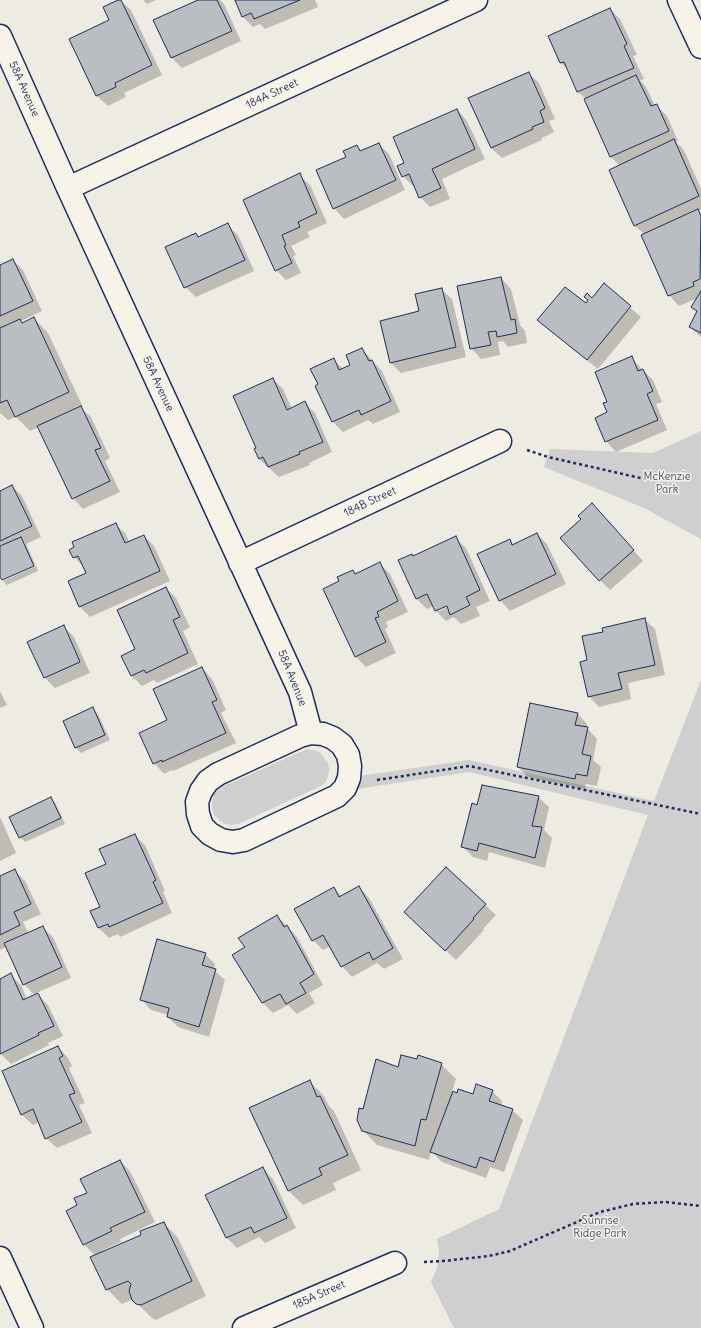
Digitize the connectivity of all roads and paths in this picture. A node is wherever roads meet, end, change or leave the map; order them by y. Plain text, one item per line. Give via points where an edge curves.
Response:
1 (476, 0) edge
2 (679, 0) edge
3 (0, 36) edge
4 (701, 47) edge
5 (68, 188) junction
6 (500, 442) joint
7 (649, 480) dead end
8 (240, 563) junction
9 (311, 733) junction
10 (370, 781) dead end
11 (701, 814) edge
12 (701, 1206) edge
13 (0, 1258) edge
14 (443, 1261) dead end
15 (395, 1262) dead end
16 (32, 1328) edge
17 (244, 1328) edge

1 - 5 street, 184A Street
2 - 4 street
3 - 5 street, 58A Avenue
5 - 8 street, 58A Avenue
6 - 7 path via 548,457
6 - 8 street, 184B Street
8 - 9 street, 58A Avenue via 300,692
9 - 9 street via 218,774 208,781 197,802 202,826 221,840 244,840 337,796 345,788 349,778 348,755 342,745 333,738
10 - 11 path via 469,766
12 - 14 path via 665,1202 633,1204 600,1212 510,1251
13 - 16 street
15 - 17 street, 185A Street

